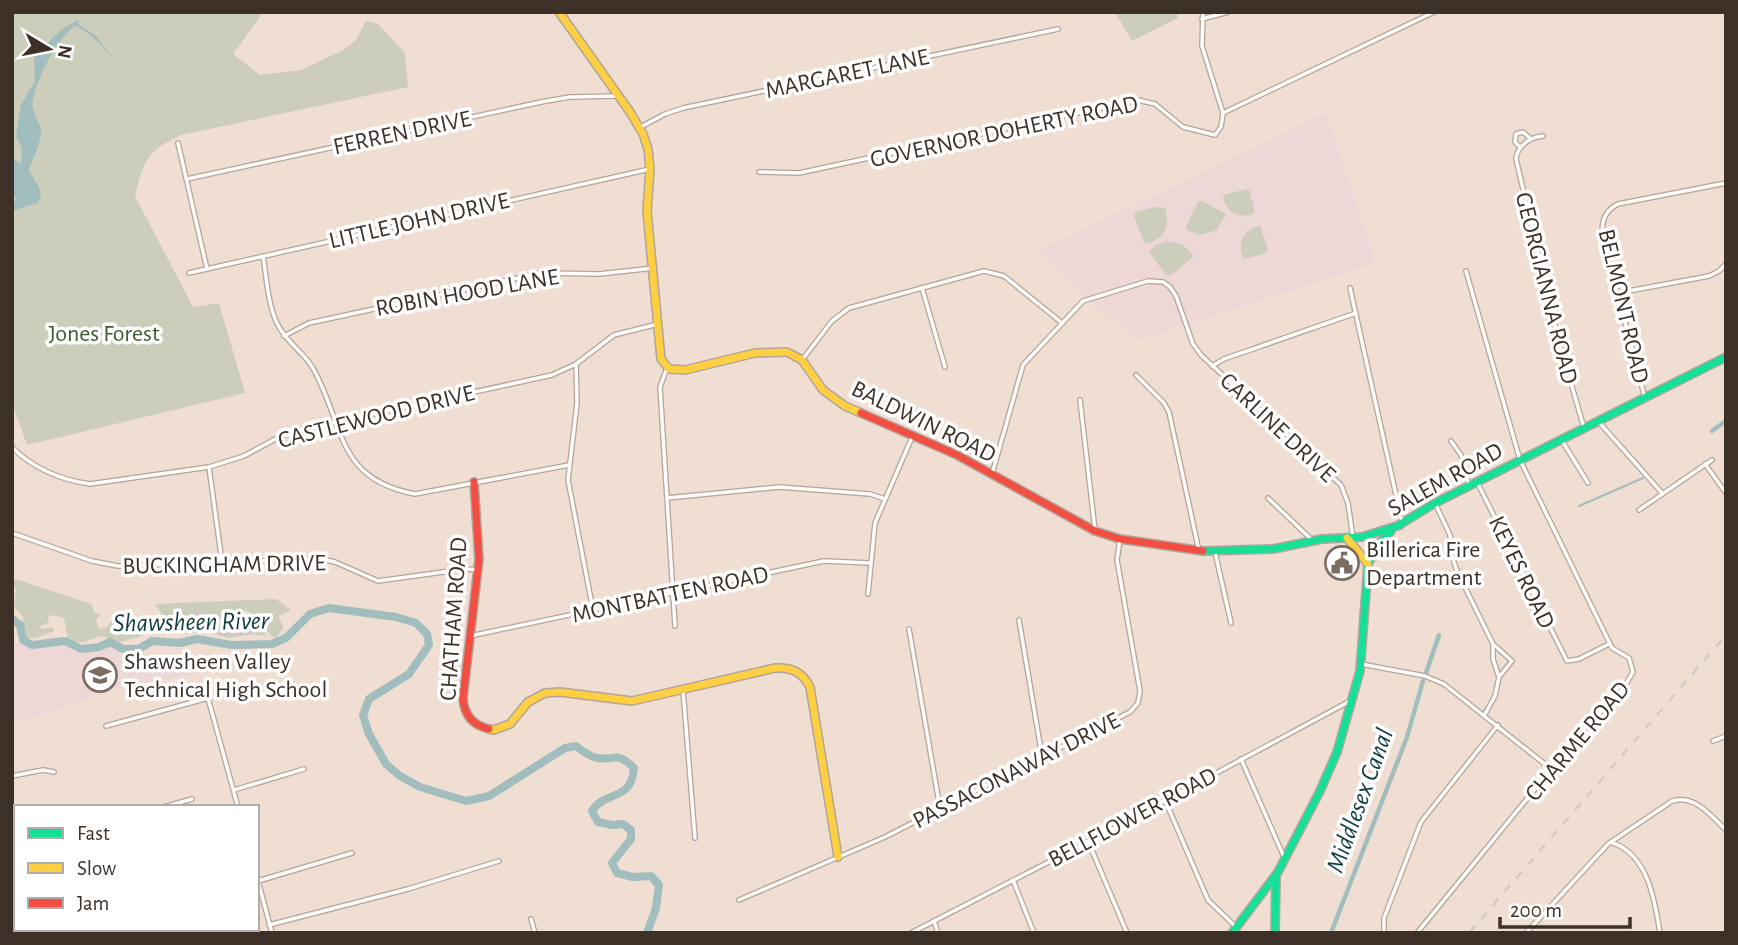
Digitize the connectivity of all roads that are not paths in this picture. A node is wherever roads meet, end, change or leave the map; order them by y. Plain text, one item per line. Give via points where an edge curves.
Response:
1 (559, 12) edge
2 (1203, 12) edge
3 (1228, 12) edge
4 (1434, 12) edge
5 (1202, 19) junction
6 (1058, 29) dead end
7 (619, 96) junction
8 (1223, 113) junction
9 (639, 128) junction
10 (1542, 136) dead end
11 (1531, 139) junction
12 (178, 144) dead end
13 (1520, 147) junction
14 (650, 169) junction
15 (759, 172) dead end
16 (187, 179) junction
17 (1726, 183) edge
18 (263, 256) junction
19 (1726, 264) edge
20 (654, 268) junction
21 (206, 269) junction
22 (1466, 271) dead end
23 (189, 273) dead end
24 (922, 288) junction
25 (1350, 288) dead end
26 (1618, 293) junction
27 (1356, 313) junction
28 (1062, 323) junction
29 (658, 324) junction
30 (284, 336) junction
31 (1726, 357) edge
32 (802, 360) junction
33 (576, 364) junction
34 (1212, 366) junction
35 (945, 367) dead end
36 (667, 368) junction
37 (1136, 375) dead end
38 (1645, 398) junction
39 (1080, 400) dead end
40 (1598, 421) junction
41 (334, 422) junction
42 (1584, 428) junction
43 (913, 435) junction
44 (1561, 439) junction
45 (1451, 441) dead end
46 (12, 447) edge
47 (1520, 460) junction
48 (1712, 460) dead end
49 (1705, 464) junction
50 (569, 465) junction
51 (209, 467) junction
52 (992, 474) junction
53 (474, 482) junction
54 (1477, 482) junction
55 (1588, 483) dead end
56 (1469, 486) junction
57 (1662, 493) junction
58 (1726, 493) edge
59 (667, 498) junction
60 (1268, 498) dead end
61 (885, 499) junction
62 (1435, 503) junction
63 (1639, 509) dead end
64 (1401, 524) junction
65 (1095, 531) junction
66 (12, 533) edge
67 (1350, 538) junction
68 (1120, 539) junction
69 (1312, 541) junction
70 (1199, 551) junction
71 (1215, 552) junction
72 (222, 562) junction
73 (870, 564) junction
74 (1368, 564) junction
75 (478, 570) junction
76 (673, 593) junction
77 (868, 594) dead end
78 (593, 610) junction
79 (1019, 620) dead end
80 (1231, 623) dead end
81 (675, 626) dead end
82 (909, 629) dead end
83 (470, 636) junction
84 (1609, 643) junction
85 (1493, 644) junction
86 (1361, 664) junction
87 (1499, 677) junction
88 (682, 690) junction
89 (1353, 699) junction
90 (1485, 715) junction
91 (1498, 725) junction
92 (106, 726) dead end
93 (1726, 736) edge
94 (1713, 741) dead end
95 (1042, 757) junction
96 (1241, 759) junction
97 (304, 769) dead end
98 (1551, 769) junction
99 (54, 772) dead end
100 (12, 776) edge
101 (233, 790) junction
102 (192, 799) dead end
103 (1165, 800) junction
104 (171, 805) edge
105 (237, 805) edge
106 (940, 808) junction
107 (1726, 830) edge
108 (695, 838) dead end
109 (1088, 841) junction
110 (1613, 843) junction
111 (352, 853) dead end
112 (838, 857) junction
113 (1285, 859) junction
114 (499, 861) dead end
115 (1276, 874) junction
116 (259, 880) edge
117 (1013, 880) junction
118 (259, 884) edge
119 (739, 900) dead end
120 (531, 919) dead end
121 (934, 921) junction
122 (269, 925) junction
123 (1234, 930) edge
124 (272, 933) edge
125 (535, 933) edge
126 (911, 933) edge
127 (939, 933) edge
128 (1034, 933) edge
129 (1127, 933) edge
130 (1275, 933) edge
131 (1384, 933) edge
132 (1417, 933) edge
133 (1526, 933) edge
134 (1660, 933) edge

1 - 7 street
2 - 5 street
3 - 5 street
4 - 8 street
5 - 8 street via 1202,46
6 - 9 street, MARGARET LANE via 682,108
7 - 9 street
7 - 16 street, FERREN DRIVE via 541,102
8 - 15 street, GOVERNOR DOHERTY ROAD via 1218,133 1211,135 1183,127 1155,104 1138,100 799,173
9 - 14 street
10 - 11 street
11 - 13 street
11 - 13 street via 1523,132 1516,134
12 - 16 street
13 - 42 street, GEORGIANNA ROAD via 1517,169
14 - 18 street, LITTLE JOHN DRIVE
14 - 20 street via 647,211
16 - 21 street
17 - 26 street, BELMONT ROAD via 1622,203 1608,210 1602,235
18 - 21 street, LITTLE JOHN DRIVE
18 - 30 street
19 - 26 street via 1709,276
20 - 29 street
20 - 30 street, ROBIN HOOD LANE via 599,274 541,273 309,323
21 - 23 street, LITTLE JOHN DRIVE
22 - 47 street, CHARME ROAD
24 - 28 street via 991,271 1004,276
24 - 32 street via 849,308 832,321
24 - 35 street
25 - 27 street
26 - 38 street, BELMONT ROAD
27 - 34 street
27 - 64 street
28 - 34 street, CARLINE DRIVE via 1085,300 1155,280 1173,290 1195,348
28 - 52 street, CARLINE DRIVE via 1021,369
29 - 33 street, CASTLEWOOD DRIVE via 614,335
29 - 36 street
30 - 41 street via 314,369
31 - 38 street, SALEM ROAD
32 - 36 street via 778,350 679,371
32 - 43 street, BALDWIN ROAD via 835,400
33 - 41 street, CASTLEWOOD DRIVE via 552,375
33 - 50 street via 577,403
34 - 67 street, CARLINE DRIVE via 1339,483 1346,497
36 - 59 street via 660,387
37 - 70 street via 1169,412
38 - 40 street, SALEM ROAD
39 - 65 street
40 - 42 street, SALEM ROAD
40 - 57 street
41 - 51 street, CASTLEWOOD DRIVE via 288,433 244,456
41 - 53 street via 353,461 393,487 415,494
42 - 44 street, SALEM ROAD
43 - 52 street, BALDWIN ROAD
43 - 61 street
44 - 47 street, SALEM ROAD
44 - 55 street
45 - 56 street via 1461,455
46 - 51 street, CASTLEWOOD DRIVE via 43,470 90,484
47 - 54 street, SALEM ROAD
47 - 84 street, CHARME ROAD
48 - 49 street
49 - 57 street
49 - 58 street
50 - 53 street
50 - 78 street via 569,495
51 - 72 street
52 - 65 street, BALDWIN ROAD
53 - 75 street, CHATHAM ROAD
54 - 56 street, SALEM ROAD
54 - 84 street, KEYES ROAD via 1569,662
56 - 62 street, SALEM ROAD
57 - 63 street
59 - 61 street via 779,487
59 - 76 street
60 - 69 street
61 - 73 street via 875,523
62 - 64 street, SALEM ROAD
62 - 85 street via 1450,535 1457,571
64 - 67 street, BALDWIN ROAD
64 - 74 street, SALEM ROAD via 1380,541
65 - 68 street, BALDWIN ROAD
66 - 72 street, BUCKINGHAM DRIVE via 107,565
67 - 69 street, BALDWIN ROAD
67 - 74 street
68 - 70 street, BALDWIN ROAD
68 - 95 street, PASSACONAWAY DRIVE via 1118,560 1140,691 1138,703 1130,712
69 - 71 street, BALDWIN ROAD via 1273,549
70 - 71 street, BALDWIN ROAD
71 - 80 street
72 - 75 street, BUCKINGHAM DRIVE via 322,559 383,581
73 - 76 street, MONTBATTEN ROAD via 824,561
73 - 77 street
74 - 86 street, SALEM ROAD
75 - 83 street, CHATHAM ROAD
76 - 78 street, MONTBATTEN ROAD
76 - 81 street
78 - 83 street, MONTBATTEN ROAD
79 - 95 street
82 - 106 street
83 - 88 street, CHATHAM ROAD via 463,704 469,719 483,728 505,727 528,702 545,693 624,702
84 - 98 street, CHARME ROAD via 1631,660 1632,675
85 - 87 street
85 - 87 street via 1511,661
86 - 89 street, SALEM ROAD
86 - 90 street via 1433,678
87 - 90 street
88 - 108 street
88 - 112 street, CHATHAM ROAD via 780,667 802,675 811,692
89 - 96 street, BELLFLOWER ROAD
89 - 113 street, SALEM ROAD via 1328,773
90 - 91 street
91 - 98 street
91 - 131 street via 1421,822 1384,918
92 - 101 street via 208,698
93 - 94 street
95 - 106 street, PASSACONAWAY DRIVE
96 - 103 street, BELLFLOWER ROAD
96 - 113 street
97 - 101 street
98 - 132 street, CHARME ROAD
99 - 100 street
101 - 105 street
102 - 104 street
103 - 109 street, BELLFLOWER ROAD
103 - 123 street via 1208,900
106 - 112 street, PASSACONAWAY DRIVE
107 - 110 street via 1695,802 1678,799 1639,821
109 - 117 street, BELLFLOWER ROAD
109 - 129 street
110 - 133 street
110 - 134 street via 1624,848 1644,871
111 - 116 street
112 - 119 street, PASSACONAWAY DRIVE
113 - 115 street, SALEM ROAD
114 - 122 street
115 - 123 street, SALEM ROAD
115 - 130 street
117 - 121 street, BELLFLOWER ROAD
117 - 128 street
118 - 122 street
120 - 125 street
121 - 126 street, BELLFLOWER ROAD
121 - 127 street
122 - 124 street

